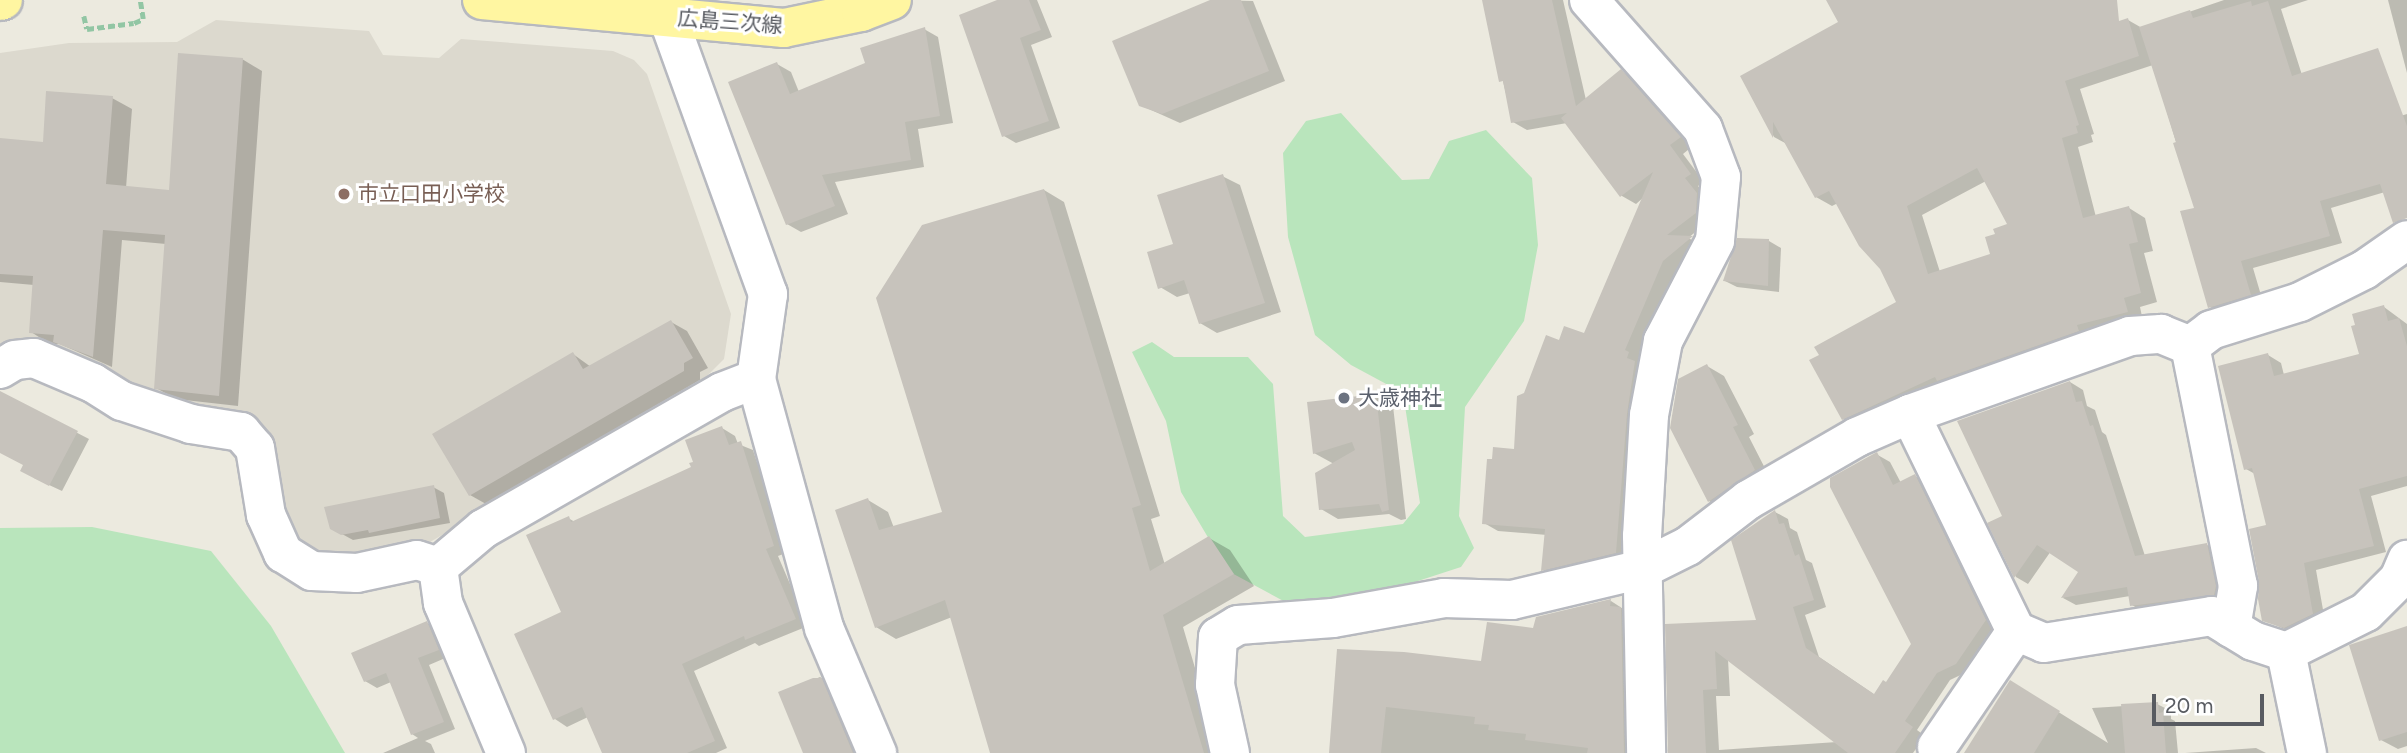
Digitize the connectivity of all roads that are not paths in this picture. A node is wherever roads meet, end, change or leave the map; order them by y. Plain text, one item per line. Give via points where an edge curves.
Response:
1 (482, 0) edge
2 (892, 0) edge
3 (1589, 0) edge
4 (668, 19) junction
5 (2407, 240) edge
6 (2190, 346) junction
7 (0, 369) edge
8 (756, 379) junction
9 (1910, 414) junction
10 (2407, 561) edge
11 (438, 567) junction
12 (1642, 569) junction
13 (2231, 628) junction
14 (2016, 631) junction
15 (2286, 652) junction
16 (1937, 747) dead end
17 (506, 753) edge
18 (877, 753) edge
19 (1230, 753) edge
20 (1646, 753) edge
21 (2307, 753) edge

1 - 4 main road, 広島三次線
2 - 4 main road, 広島三次線 via 861,12 784,28
3 - 12 street via 1703,129 1721,177 1715,240 1662,341 1649,415
4 - 8 street via 768,294
5 - 6 street via 2364,270 2300,302 2211,330
6 - 9 street via 2161,334 2130,336
6 - 13 street via 2238,586
7 - 11 street via 15,360 34,358 122,401 191,424 241,432 255,448 266,515 283,553 312,570 357,573 417,561
8 - 11 street via 722,392 483,529
8 - 18 street via 824,628
9 - 12 street via 1803,468 1748,500 1688,545
9 - 14 street
10 - 15 street via 2399,579 2366,612
11 - 17 street via 443,603
12 - 19 street via 1511,600 1444,598 1333,618 1238,625 1218,637 1215,685
12 - 20 street
13 - 14 street via 2212,616 2044,643
13 - 15 street
14 - 16 street
15 - 21 street

